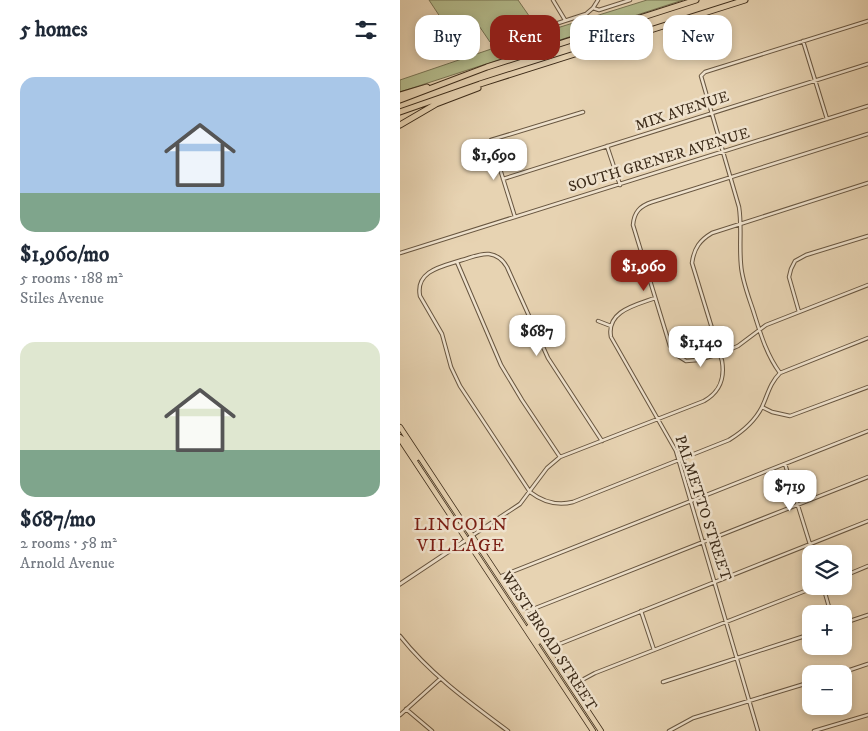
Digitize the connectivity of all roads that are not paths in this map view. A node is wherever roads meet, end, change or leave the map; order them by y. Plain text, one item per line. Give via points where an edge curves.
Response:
1 (553, 0) edge
2 (598, 0) edge
3 (630, 0) edge
4 (696, 0) edge
5 (745, 0) edge
6 (593, 8) junction
7 (565, 20) junction
8 (868, 21) edge
9 (560, 22) edge
10 (803, 41) junction
11 (868, 64) edge
12 (540, 65) junction
13 (487, 67) junction
14 (815, 81) junction
15 (400, 95) edge
16 (400, 100) edge
17 (868, 106) edge
18 (400, 112) edge
19 (583, 112) dead end
20 (710, 113) junction
21 (828, 119) junction
22 (400, 125) edge
23 (868, 134) edge
24 (607, 146) junction
25 (723, 152) junction
26 (731, 177) junction
27 (503, 179) junction
28 (868, 183) edge
29 (620, 185) junction
30 (515, 217) junction
31 (741, 224) junction
32 (868, 236) edge
33 (400, 254) edge
34 (457, 262) junction
35 (868, 285) edge
36 (655, 298) junction
37 (800, 312) junction
38 (598, 321) dead end
39 (611, 326) junction
40 (759, 330) junction
41 (868, 338) edge
42 (719, 354) junction
43 (780, 373) junction
44 (868, 387) edge
45 (762, 407) junction
46 (658, 419) junction
47 (400, 427) edge
48 (868, 431) edge
49 (401, 435) edge
50 (602, 441) junction
51 (560, 457) junction
52 (679, 460) junction
53 (785, 464) junction
54 (868, 477) edge
55 (530, 492) junction
56 (691, 501) junction
57 (797, 505) junction
58 (868, 522) edge
59 (472, 536) junction
60 (467, 540) junction
61 (703, 542) junction
62 (810, 544) junction
63 (868, 566) edge
64 (852, 573) edge
65 (499, 577) junction
66 (715, 582) junction
67 (400, 584) edge
68 (802, 592) edge
69 (641, 611) junction
70 (515, 612) junction
71 (523, 613) junction
72 (868, 615) edge
73 (852, 620) edge
74 (726, 622) junction
75 (400, 636) edge
76 (802, 637) edge
77 (547, 649) junction
78 (654, 650) junction
79 (737, 659) junction
80 (868, 664) edge
81 (852, 669) edge
82 (440, 679) junction
83 (663, 682) dead end
84 (563, 685) junction
85 (802, 685) edge
86 (571, 686) junction
87 (749, 701) junction
88 (406, 710) junction
89 (868, 714) edge
90 (400, 715) edge
91 (596, 724) junction
92 (432, 731) edge
93 (508, 731) edge
94 (593, 731) edge
95 (601, 731) edge
96 (668, 731) edge
97 (758, 731) edge
98 (814, 731) edge

1 - 7 street
2 - 6 street
3 - 6 street via 600,10
4 - 13 highway
5 - 12 highway
6 - 7 street via 586,14
7 - 9 street
8 - 10 street
10 - 14 street
10 - 20 street via 701,74
11 - 14 street, MIX AVENUE
12 - 18 highway
12 - 22 highway via 436,104
13 - 15 highway
13 - 16 highway
14 - 20 street, MIX AVENUE
14 - 21 street
17 - 21 street, SOUTH GRENER AVENUE
19 - 27 street via 491,140
20 - 24 street, MIX AVENUE
20 - 25 street
21 - 25 street, SOUTH GRENER AVENUE
23 - 26 street
24 - 27 street, MIX AVENUE
24 - 29 street
25 - 26 street
25 - 29 street, SOUTH GRENER AVENUE
26 - 31 street
26 - 36 street via 652,202 635,214 634,230
27 - 30 street
28 - 31 street
29 - 30 street, SOUTH GRENER AVENUE
30 - 33 street, SOUTH GRENER AVENUE
31 - 40 street via 741,270
31 - 42 street via 705,237 696,247 693,257 693,268
32 - 37 street via 795,261 789,277
34 - 50 street via 484,254 501,260 541,346
34 - 51 street via 509,378
34 - 55 street via 432,270 421,281 422,300 442,334 456,379
35 - 37 street
36 - 39 street via 620,313
36 - 42 street via 672,350 679,357 690,361
37 - 40 street
38 - 39 street
39 - 46 street, PALMETTO STREET via 613,342
40 - 42 street via 738,346
40 - 43 street via 768,355
41 - 43 street
42 - 46 street via 723,377 716,391 704,401
43 - 45 street via 771,383
44 - 45 street via 790,416
45 - 52 street via 735,437
46 - 50 street
46 - 52 street, PALMETTO STREET
47 - 49 main road, WEST BROAD STREET
48 - 53 street
49 - 59 main road, WEST BROAD STREET
49 - 60 main road, WEST BROAD STREET
50 - 51 street
51 - 55 street via 547,468
52 - 55 street via 569,503 550,502
52 - 56 street, PALMETTO STREET
53 - 56 street
53 - 57 street
54 - 57 street
55 - 59 street via 516,507
56 - 61 street, PALMETTO STREET
56 - 65 street
57 - 61 street
57 - 62 street
58 - 62 street
59 - 60 street
59 - 65 main road, WEST BROAD STREET
60 - 67 street
60 - 70 main road, WEST BROAD STREET
61 - 66 street, PALMETTO STREET
61 - 71 street
62 - 66 street
63 - 64 street
65 - 71 main road, WEST BROAD STREET
66 - 69 street
66 - 74 street, PALMETTO STREET
68 - 74 street
69 - 77 street
69 - 78 street
70 - 77 main road
70 - 84 main road, WEST BROAD STREET
71 - 77 main road, WEST BROAD STREET
72 - 73 street
74 - 78 street
74 - 79 street, PALMETTO STREET
75 - 82 street
76 - 79 street
77 - 86 main road, WEST BROAD STREET
78 - 86 street
79 - 83 street
79 - 87 street, PALMETTO STREET
80 - 81 street
82 - 88 street
82 - 93 street
84 - 91 main road
84 - 94 main road, WEST BROAD STREET
85 - 87 street
86 - 91 main road, WEST BROAD STREET
87 - 96 street via 693,718
87 - 97 street, PALMETTO STREET
88 - 90 street
88 - 92 street
89 - 98 street
91 - 95 main road, WEST BROAD STREET

